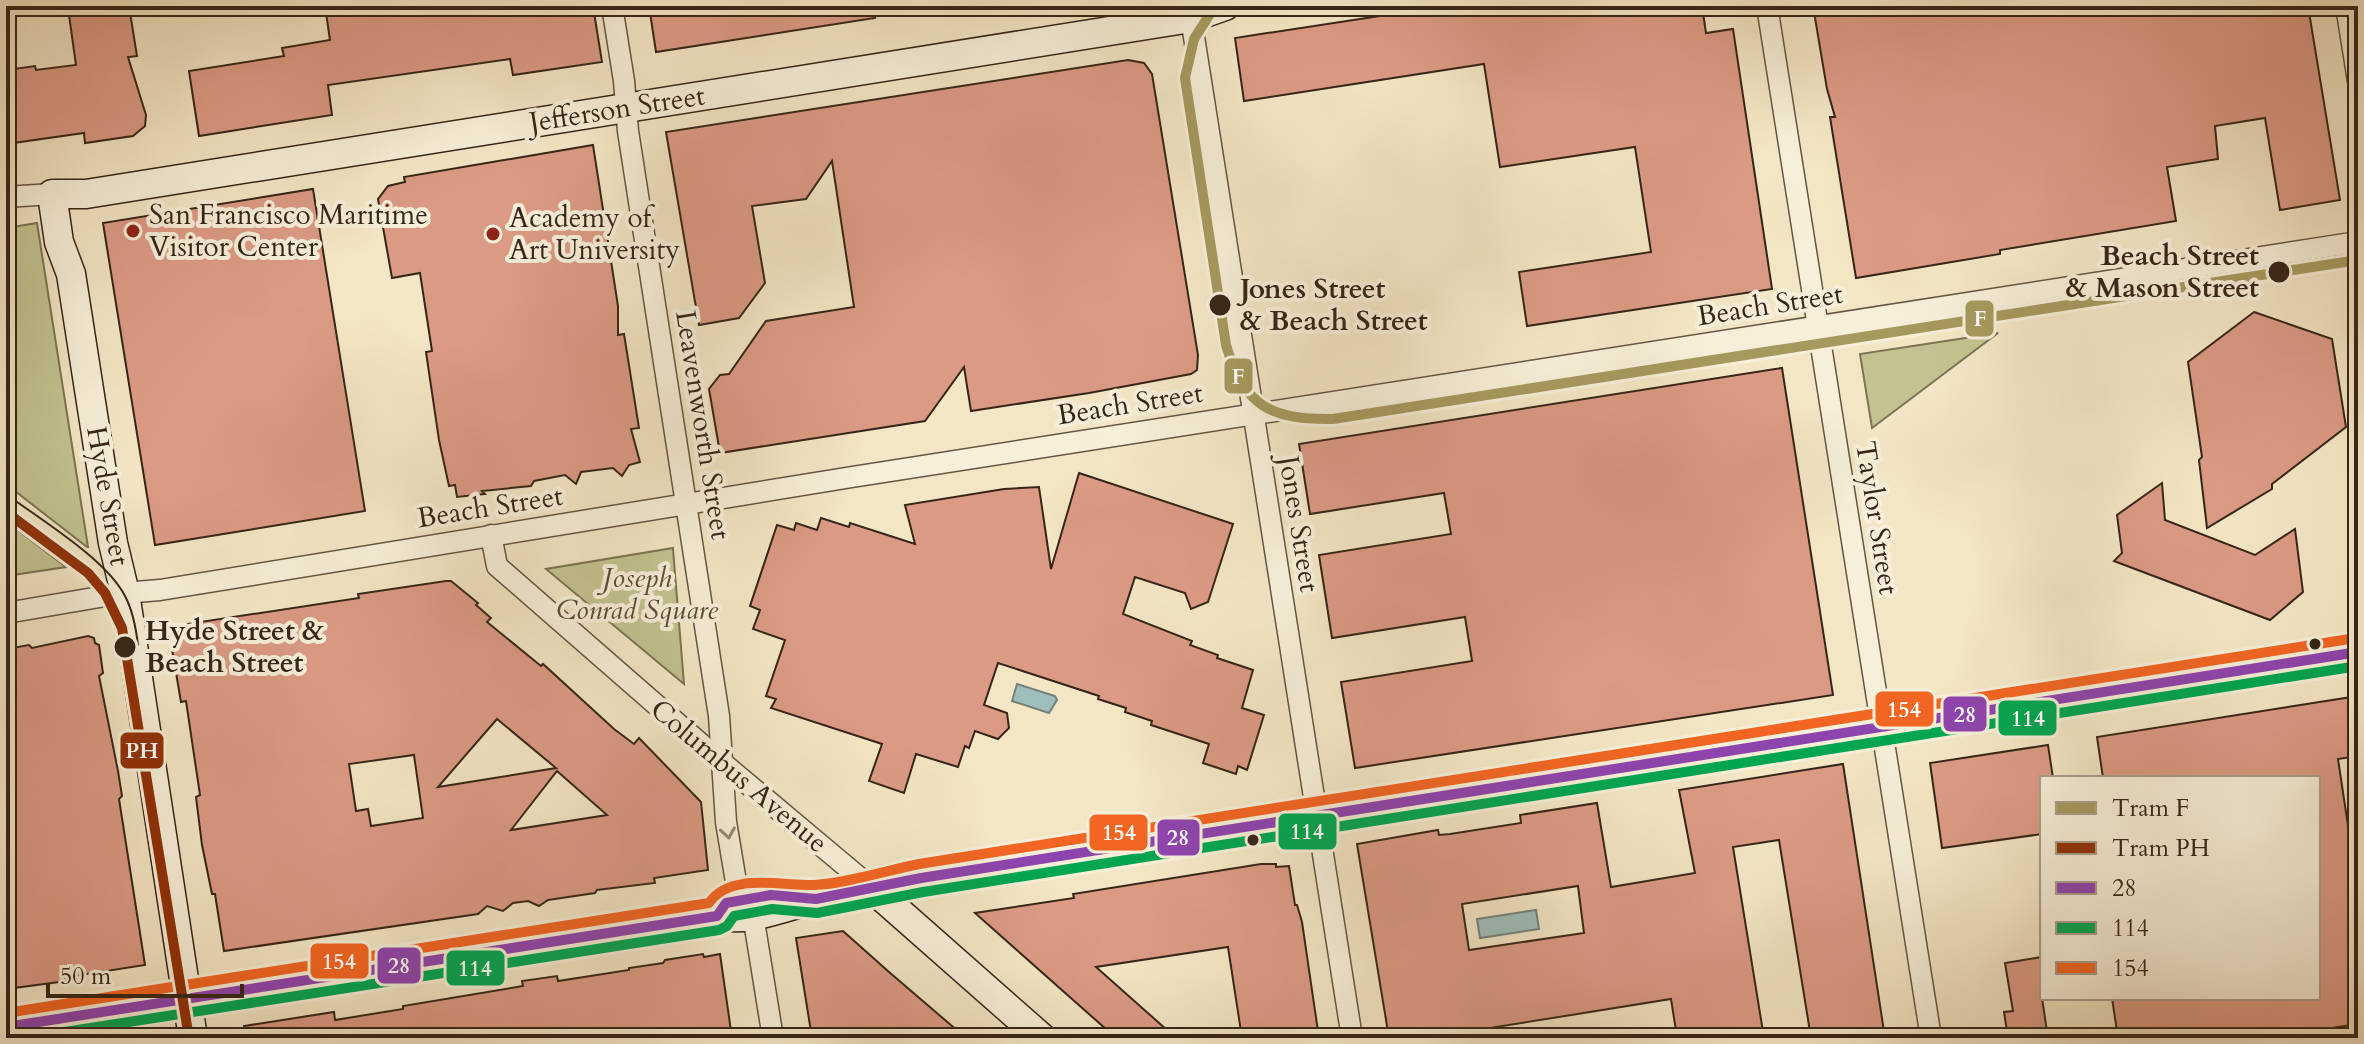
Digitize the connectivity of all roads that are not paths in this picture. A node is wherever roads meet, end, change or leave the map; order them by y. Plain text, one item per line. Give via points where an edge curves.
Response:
1 (612, 6) edge
2 (1225, 6) edge
3 (1767, 6) edge
4 (2346, 6) edge
5 (1191, 18) junction
6 (2358, 81) edge
7 (626, 108) junction
8 (52, 194) junction
9 (6, 197) edge
10 (2358, 242) edge
11 (1818, 326) junction
12 (1253, 413) junction
13 (687, 504) junction
14 (491, 535) junction
15 (125, 593) junction
16 (6, 613) edge
17 (2358, 652) edge
18 (1882, 727) junction
19 (724, 764) junction
20 (1317, 816) junction
21 (873, 889) junction
22 (737, 910) junction
23 (187, 999) junction
24 (6, 1027) edge
25 (193, 1038) edge
26 (773, 1038) edge
27 (1042, 1038) edge
28 (1352, 1038) edge
29 (1931, 1038) edge

1 - 7 street, Leavenworth Street
2 - 5 street, Jefferson Street
3 - 11 street, Taylor Street
4 - 6 street
5 - 7 street, Jefferson Street
5 - 12 street, Jones Street
7 - 8 street, Jefferson Street via 86,194
7 - 13 street, Leavenworth Street
8 - 9 street, Jefferson Street
8 - 15 street, Hyde Street via 59,242 71,274
10 - 11 street, Beach Street
11 - 12 street, Beach Street
11 - 18 street, Taylor Street
12 - 13 street, Beach Street
12 - 20 street, Jones Street
13 - 14 street, Beach Street
13 - 19 street, Leavenworth Street
14 - 15 street, Beach Street
14 - 19 street, Columbus Avenue via 497,566
15 - 16 street, Beach Street
15 - 23 street, Hyde Street
17 - 18 street
18 - 20 street
18 - 29 street, Taylor Street
19 - 21 street, Columbus Avenue
19 -> 22 street, Leavenworth Street
20 - 21 street
20 - 28 street, Jones Street
21 - 22 street via 816,899 771,895
21 - 27 street, Columbus Avenue
22 - 23 street
22 - 26 street, Leavenworth Street
23 - 24 street
23 - 25 street, Hyde Street

